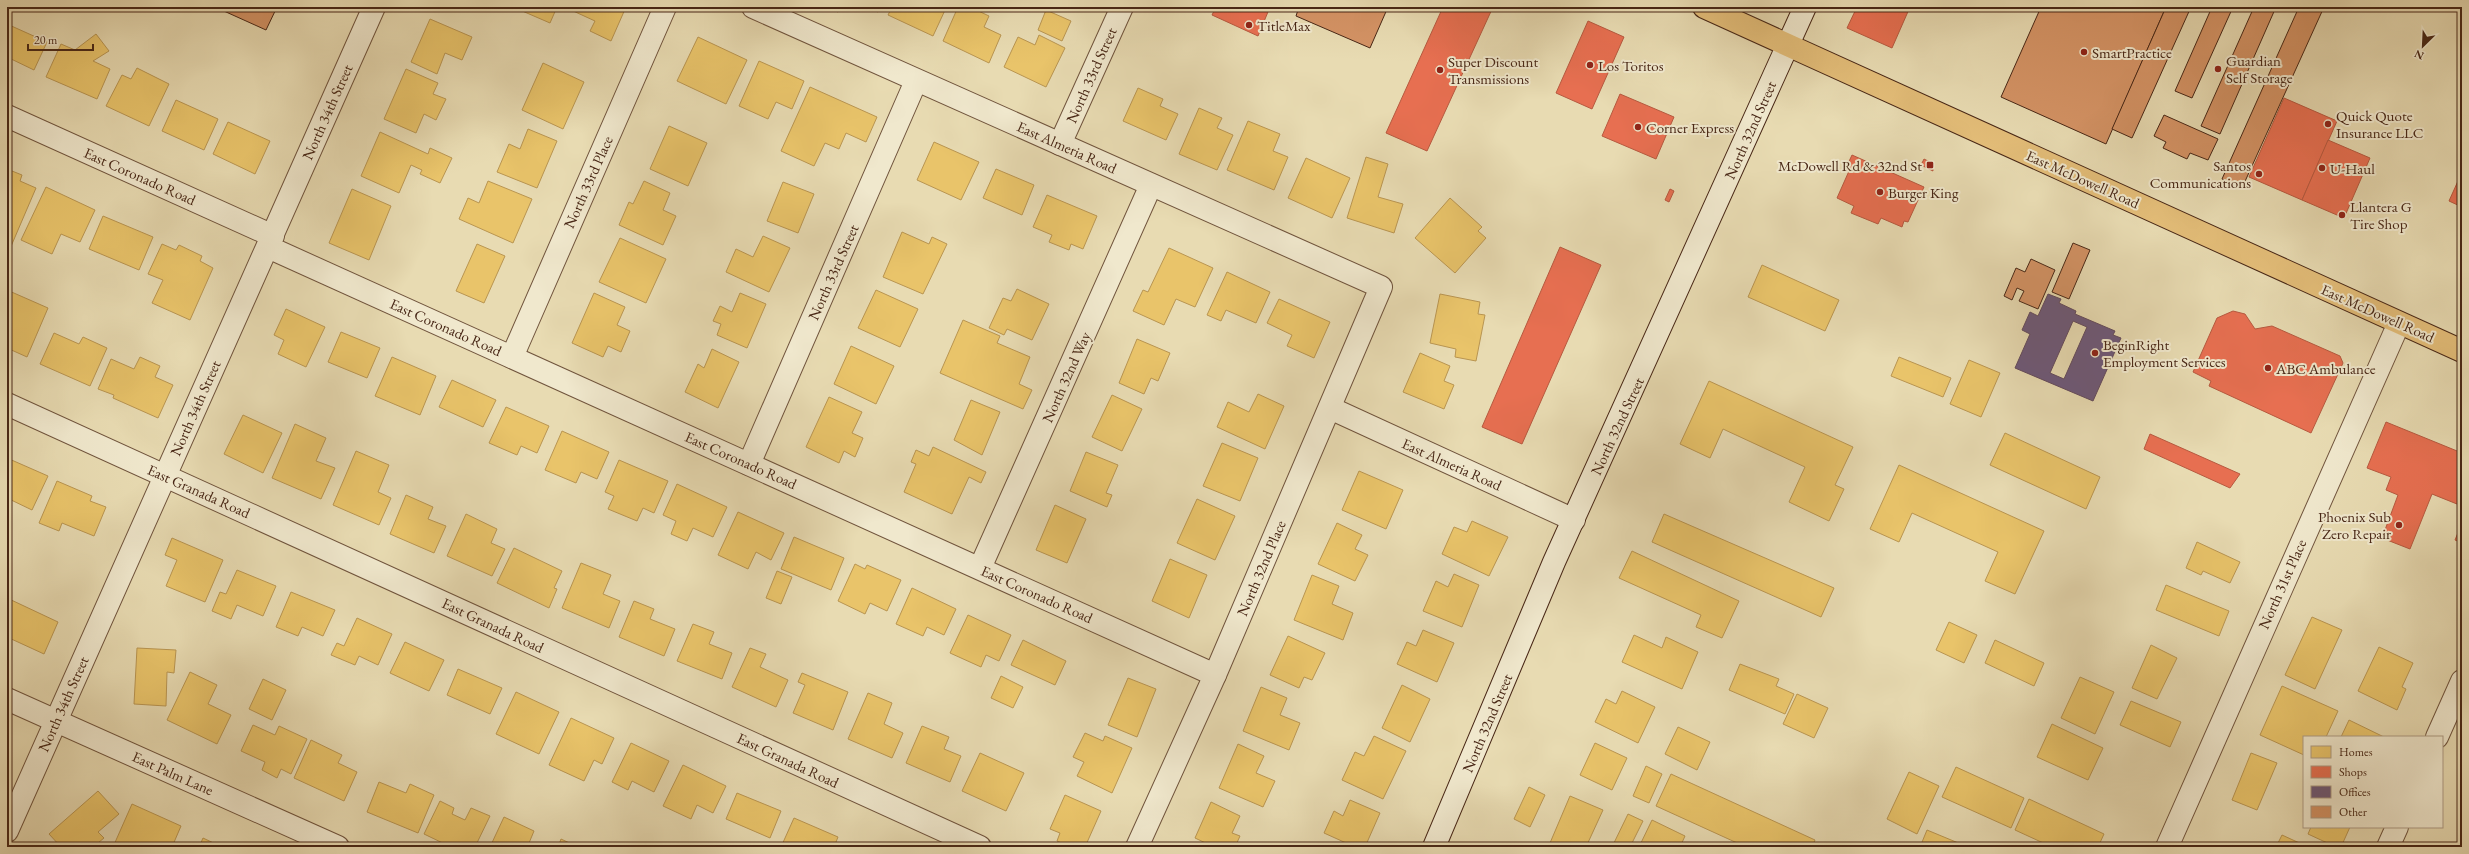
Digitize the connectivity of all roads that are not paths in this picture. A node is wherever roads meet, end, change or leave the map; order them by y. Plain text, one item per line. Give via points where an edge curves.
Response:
1 (374, 7) edge
2 (665, 7) edge
3 (752, 7) edge
4 (1122, 7) edge
5 (1704, 7) edge
6 (1805, 7) edge
7 (1788, 45) junction
8 (916, 81) junction
9 (7, 116) edge
10 (1060, 144) junction
11 (1151, 185) junction
12 (270, 241) junction
13 (1381, 287) joint
14 (2399, 323) junction
15 (2462, 351) edge
16 (512, 357) junction
17 (7, 404) edge
18 (1330, 408) junction
19 (748, 464) junction
20 (165, 475) junction
21 (1574, 520) junction
22 (980, 568) junction
23 (1215, 675) junction
24 (2462, 681) edge
25 (7, 698) edge
26 (2456, 711) edge
27 (55, 721) junction
28 (2438, 736) edge
29 (2397, 828) edge
30 (7, 831) edge
31 (338, 847) edge
32 (980, 847) edge
33 (1137, 847) edge
34 (1434, 847) edge
35 (2167, 847) edge
36 (2388, 847) edge

1 - 12 street, North 34th Street
2 - 16 street, North 33rd Place
3 - 8 street, East Almeria Road
4 - 10 street, North 33rd Street
5 - 7 main road, East McDowell Road
6 - 7 street, North 32nd Street
7 - 14 main road, East McDowell Road
7 - 21 street, North 32nd Street
8 - 10 street, East Almeria Road
8 - 19 street, North 33rd Street
9 - 12 street, East Coronado Road
10 - 11 street, East Almeria Road
11 - 13 street, East Almeria Road
11 - 22 street, North 32nd Way
12 - 16 street, East Coronado Road
12 - 20 street, North 34th Street
13 - 18 street, North 32nd Place
14 - 15 main road, East McDowell Road
14 - 35 street, North 31st Place
16 - 19 street, East Coronado Road
17 - 20 street, East Granada Road
18 - 21 street, East Almeria Road
18 - 23 street, North 32nd Place
19 - 22 street, East Coronado Road
20 - 27 street, North 34th Street
20 - 32 street, East Granada Road
21 - 34 street, North 32nd Street
22 - 23 street, East Coronado Road
23 - 33 street, North 32nd Place
24 - 26 street
25 - 27 street, East Palm Lane
26 - 28 street
27 - 30 street, North 34th Street
27 - 31 street, East Palm Lane
29 - 36 street

